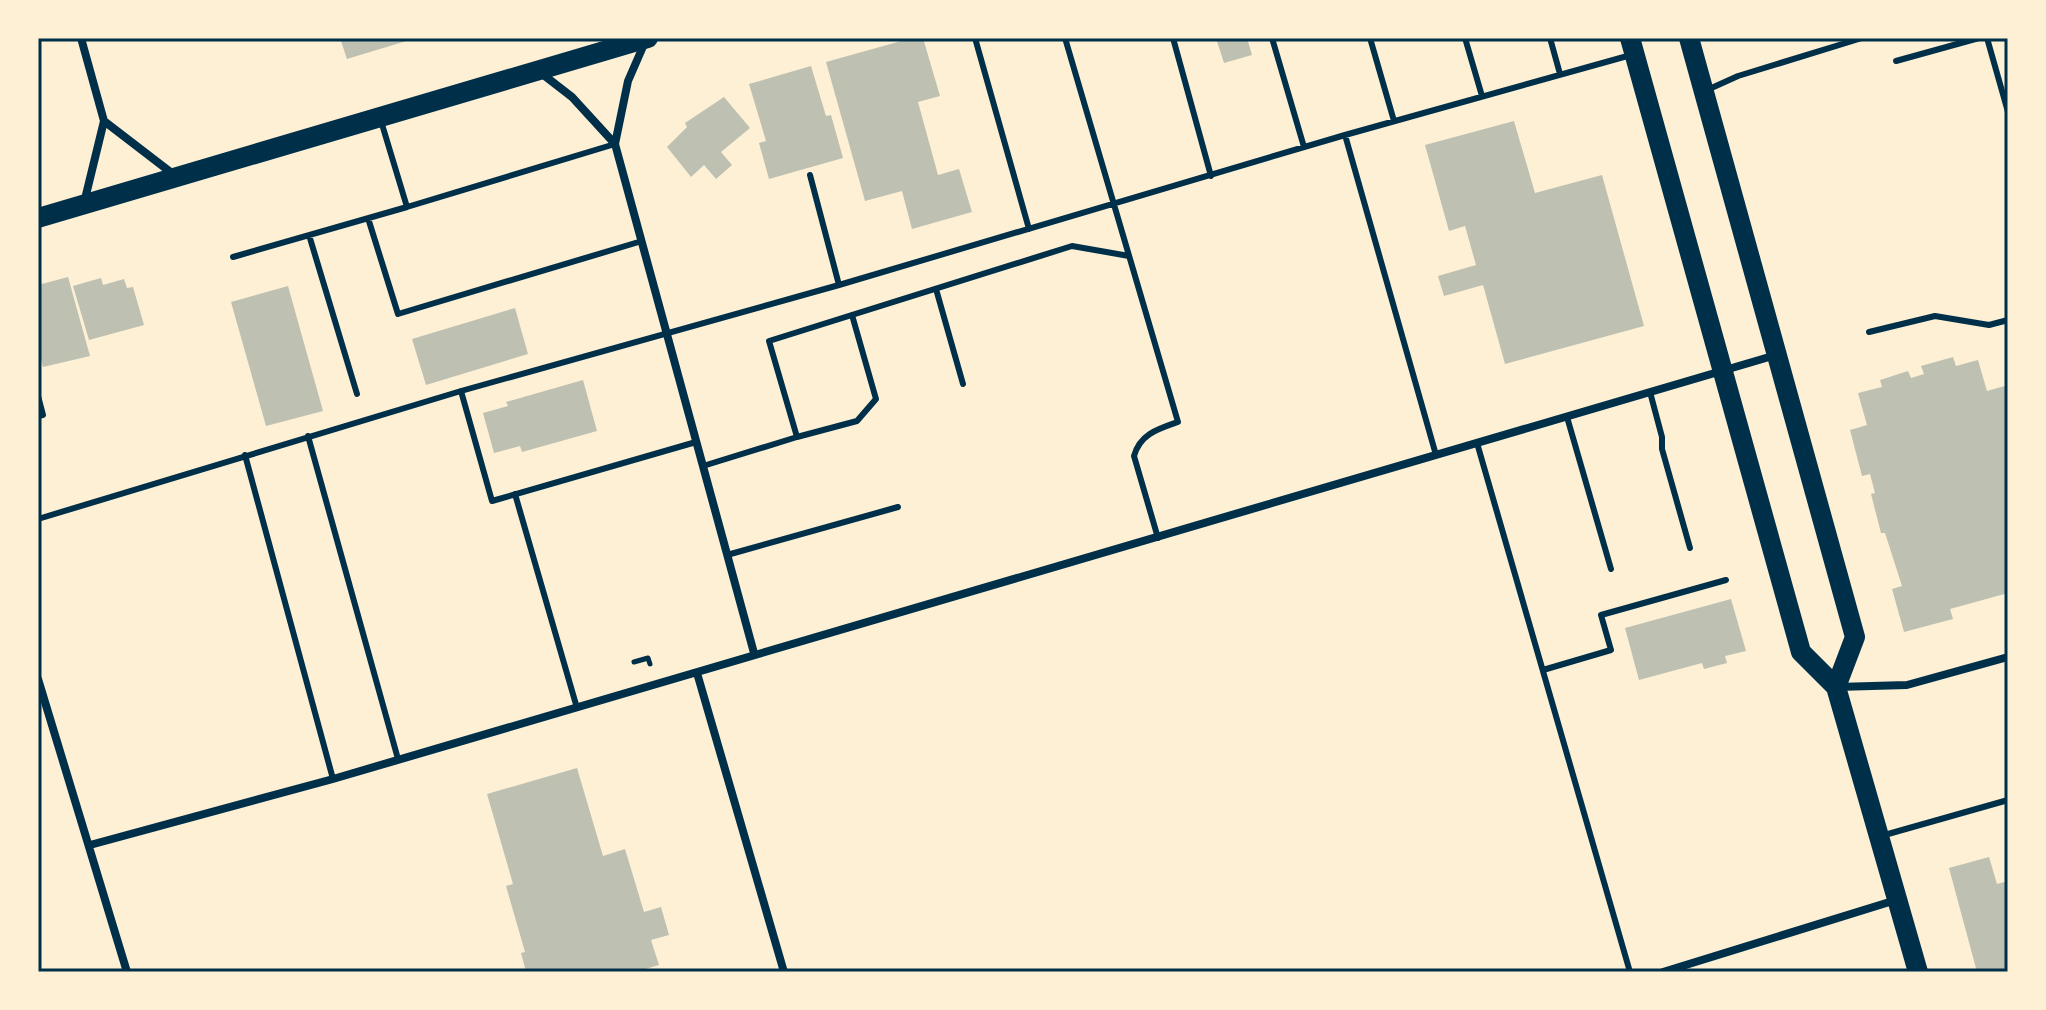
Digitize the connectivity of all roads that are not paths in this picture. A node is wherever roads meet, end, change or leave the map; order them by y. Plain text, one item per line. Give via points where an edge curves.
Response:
1 (81, 38) edge
2 (647, 38) edge
3 (975, 38) edge
4 (1065, 38) edge
5 (1173, 38) edge
6 (1272, 38) edge
7 (1370, 38) edge
8 (1465, 38) edge
9 (1550, 38) edge
10 (1689, 38) edge
11 (1862, 38) edge
12 (1979, 38) edge
13 (1987, 38) edge
14 (1632, 46) edge
15 (1896, 61) dead end
16 (537, 70) junction
17 (1560, 74) junction
18 (1704, 91) junction
19 (1482, 96) junction
20 (2008, 112) edge
21 (380, 118) junction
22 (104, 121) junction
23 (1394, 121) junction
24 (1345, 135) junction
25 (615, 144) junction
26 (1304, 147) junction
27 (810, 175) dead end
28 (1211, 176) junction
29 (178, 177) junction
30 (1113, 204) junction
31 (83, 205) junction
32 (407, 207) junction
33 (38, 218) edge
34 (368, 218) junction
35 (1029, 229) junction
36 (309, 235) junction
37 (642, 241) junction
38 (1129, 256) junction
39 (233, 257) dead end
40 (839, 285) junction
41 (936, 289) junction
42 (852, 315) junction
43 (2008, 320) edge
44 (1869, 332) dead end
45 (667, 334) junction
46 (1777, 355) junction
47 (1722, 371) junction
48 (963, 384) dead end
49 (461, 391) junction
50 (1650, 392) junction
51 (357, 394) dead end
52 (38, 396) edge
53 (38, 416) edge
54 (1567, 417) junction
55 (308, 436) junction
56 (797, 437) junction
57 (696, 442) junction
58 (1477, 443) junction
59 (245, 455) junction
60 (1436, 455) junction
61 (703, 466) junction
62 (515, 494) junction
63 (898, 507) dead end
64 (38, 519) edge
65 (1158, 538) junction
66 (1690, 548) dead end
67 (727, 555) junction
68 (1611, 569) dead end
69 (1726, 580) dead end
70 (754, 653) junction
71 (2008, 657) edge
72 (1543, 670) junction
73 (697, 673) junction
74 (38, 679) edge
75 (1836, 687) junction
76 (577, 708) junction
77 (398, 759) junction
78 (333, 779) junction
79 (2008, 800) edge
80 (1879, 836) junction
81 (90, 845) junction
82 (1897, 900) junction
83 (127, 972) edge
84 (784, 972) edge
85 (1630, 972) edge
86 (1663, 972) edge
87 (1918, 972) edge

1 - 22 street
2 - 16 main road
2 - 25 street via 628,81
3 - 35 lane
4 - 30 lane
5 - 28 lane
6 - 26 lane
7 - 23 lane
8 - 19 lane
9 - 17 lane
10 - 18 main road
11 - 18 lane
12 - 15 lane
13 - 20 lane
14 - 17 lane
14 - 47 main road
16 - 21 main road
16 - 25 street via 572,97
17 - 19 lane
18 - 46 main road
19 - 23 lane
21 - 29 main road
21 - 32 lane
22 - 29 street
22 - 31 street
23 - 24 lane
24 - 26 lane
24 - 60 lane
25 - 32 lane
25 - 37 street
26 - 28 lane
27 - 40 lane
28 - 30 lane
29 - 31 main road
30 - 35 lane
30 - 38 lane
31 - 33 main road
32 - 34 lane
34 - 36 lane
34 - 37 lane via 398,314
35 - 40 lane
36 - 39 lane
36 - 51 lane
37 - 45 street
38 - 41 lane via 1072,246
38 - 65 lane via 1178,422 1153,430 1134,456
40 - 45 lane
41 - 42 lane
41 - 48 lane
42 - 56 lane via 876,399 857,421
42 - 56 lane via 769,341
43 - 44 lane via 1989,325 1935,316
45 - 49 lane
45 - 57 street
46 - 47 street
46 - 75 main road via 1855,637
47 - 50 street
47 - 75 main road via 1801,652
49 - 55 lane
49 - 62 lane via 492,501
50 - 54 street
50 - 66 lane
52 - 53 lane via 43,415
54 - 58 street
54 - 68 lane
55 - 59 lane
55 - 77 lane
56 - 61 lane
57 - 61 street
57 - 62 lane
58 - 60 street
58 - 72 lane
59 - 64 lane
59 - 78 lane
60 - 65 street
61 - 67 street
62 - 76 lane
63 - 67 lane
65 - 70 street
67 - 70 street
69 - 72 lane via 1601,615 1611,650
70 - 73 street
71 - 75 street via 1907,685
72 - 85 lane
73 - 76 street
73 - 84 street
74 - 81 street
75 - 80 main road
76 - 77 street
77 - 78 street
78 - 81 street
79 - 80 lane
80 - 82 main road
81 - 83 street
82 - 86 street
82 - 87 main road

